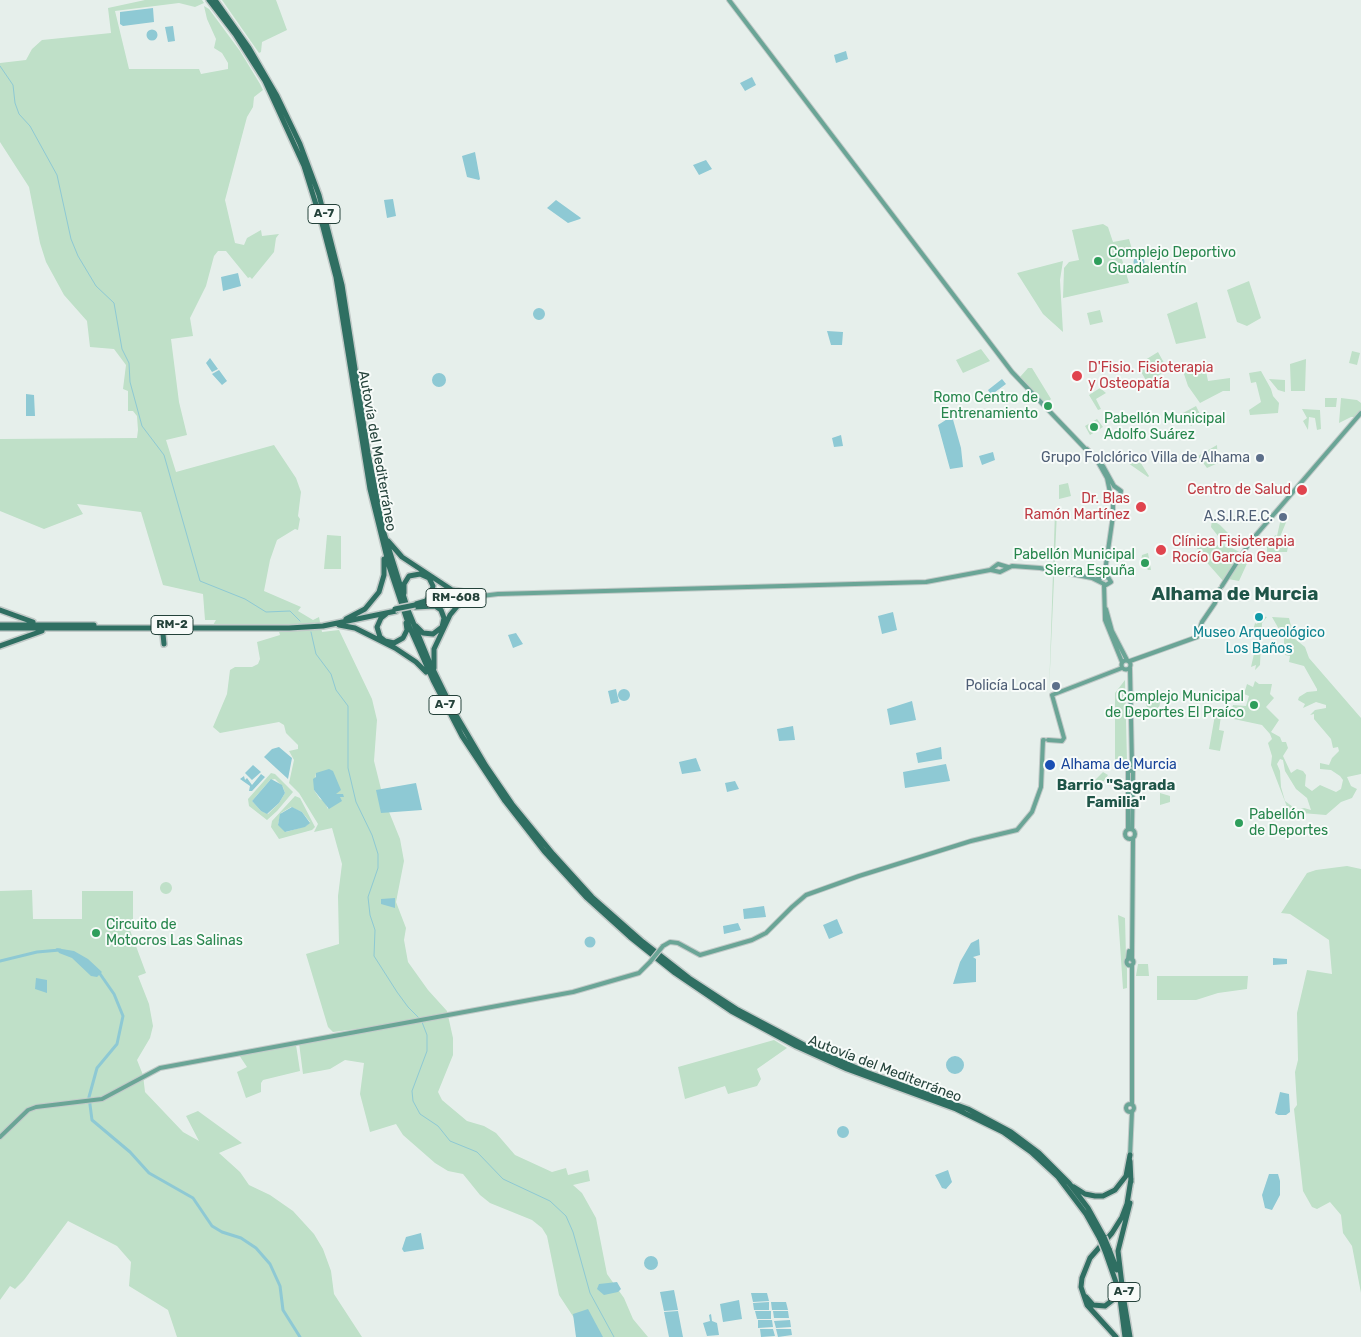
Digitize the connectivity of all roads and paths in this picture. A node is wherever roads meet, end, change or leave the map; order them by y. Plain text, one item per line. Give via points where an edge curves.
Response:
1 (209, 0) edge
2 (215, 0) edge
3 (730, 0) edge
4 (1361, 413) edge
5 (1087, 449) junction
6 (1116, 488) junction
7 (1111, 492) junction
8 (1115, 499) junction
9 (377, 513) junction
10 (388, 541) junction
11 (384, 555) junction
12 (1105, 581) junction
13 (404, 593) junction
14 (479, 596) junction
15 (415, 606) junction
16 (0, 610) edge
17 (396, 610) junction
18 (413, 619) junction
19 (344, 620) junction
20 (54, 625) junction
21 (0, 626) edge
22 (323, 626) junction
23 (72, 628) junction
24 (129, 628) junction
25 (181, 628) junction
26 (0, 646) edge
27 (1130, 663) junction
28 (1123, 666) junction
29 (434, 669) junction
30 (433, 680) junction
31 (461, 725) junction
32 (1130, 768) junction
33 (1130, 829) junction
34 (1131, 838) junction
35 (0, 1137) edge
36 (1031, 1149) junction
37 (1130, 1155) junction
38 (1130, 1161) joint
39 (1054, 1171) junction
40 (1131, 1178) junction
41 (1069, 1183) junction
42 (1131, 1191) junction
43 (1102, 1238) junction
44 (1119, 1284) junction
45 (1116, 1337) edge
46 (1125, 1337) edge
47 (1130, 1337) edge

1 - 9 highway, Autovía del Mediterráneo / A-7 via 265,81 312,189 340,299
2 - 9 highway, Autovía del Mediterráneo / A-7 via 250,48 278,96 319,195 343,292
3 - 5 main road via 1018,378
4 - 27 main road via 1248,545 1220,587 1201,623 1198,636
5 - 6 main road via 1103,466
5 - 7 main road via 1103,469
6 - 7 main road
6 - 8 main road via 1122,493
7 - 8 main road
8 - 12 main road
9 - 10 highway
9 - 11 highway
9 - 30 highway, Autovía del Mediterráneo / A-7 via 401,604
9 - 31 highway, Autovía del Mediterráneo / A-7 via 413,625
10 - 13 highway
10 - 14 highway via 398,554 452,590
11 - 17 highway via 407,630 399,641 389,642 380,637 377,627 381,618
11 - 19 highway via 384,575 378,592 365,609
12 - 14 main road via 998,564 990,570 926,582
12 - 27 main road via 1108,618
12 - 28 main road via 1106,620
13 - 15 highway via 404,584 409,576 420,574 429,578 433,586 431,594 426,601
13 - 18 highway
14 - 15 main road
14 - 29 highway via 465,600 452,611 434,649
15 - 17 highway, RM-2, bridge
15 - 18 highway via 438,608 444,622 439,630 428,634 420,631
16 - 20 highway via 30,622
17 - 19 highway, RM-2
17 - 22 highway, RM-2
18 - 29 highway
19 - 20 highway, RM-2 via 282,625
20 - 21 highway, RM-2
21 - 23 highway, RM-2
22 - 25 highway, RM-2
22 - 30 highway via 349,625 416,662
23 - 24 highway, RM-2
23 - 26 highway via 31,633
24 - 25 highway, RM-2
24 - 25 highway via 161,631 166,644 168,632
27 - 28 main road
27 - 28 main road
27 - 32 main road
28 - 32 main road via 1129,686
28 - 35 main road, bridge via 1052,695 1063,740 1042,740 1041,786 1034,808 1015,831 967,842 806,896 766,933 752,940 700,955 670,942 639,973 573,992 162,1068 100,1100 28,1110
29 - 31 highway
30 - 36 highway, Autovía del Mediterráneo / A-7 via 473,754 524,827 581,892 650,953 714,1000 775,1036 847,1069 968,1114
31 - 36 highway, Autovía del Mediterráneo / A-7 via 512,804 567,870 615,918 689,978 791,1039 866,1072 977,1113 1000,1125
32 - 33 main road
33 - 34 main road via 1135,834
33 - 34 main road via 1125,835
34 - 37 main road
36 - 39 highway, Autovía del Mediterráneo / A-7
36 - 39 highway, Autovía del Mediterráneo / A-7 via 1051,1164
37 - 38 main road
37 - 41 highway via 1124,1181 1112,1192 1092,1196
38 - 40 highway
39 - 41 highway, Autovía del Mediterráneo / A-7
39 - 43 highway, Autovía del Mediterráneo / A-7
40 - 42 highway
40 - 45 highway via 1122,1217 1090,1258 1082,1278 1083,1297
41 - 43 highway, Autovía del Mediterráneo / A-7 via 1088,1208
42 - 44 highway via 1118,1251
42 - 44 highway via 1122,1224 1094,1257 1086,1272 1085,1294 1093,1305 1105,1306 1114,1300
43 - 44 highway, Autovía del Mediterráneo / A-7, bridge
44 - 46 highway, Autovía del Mediterráneo / A-7
44 - 47 highway, Autovía del Mediterráneo / A-7

